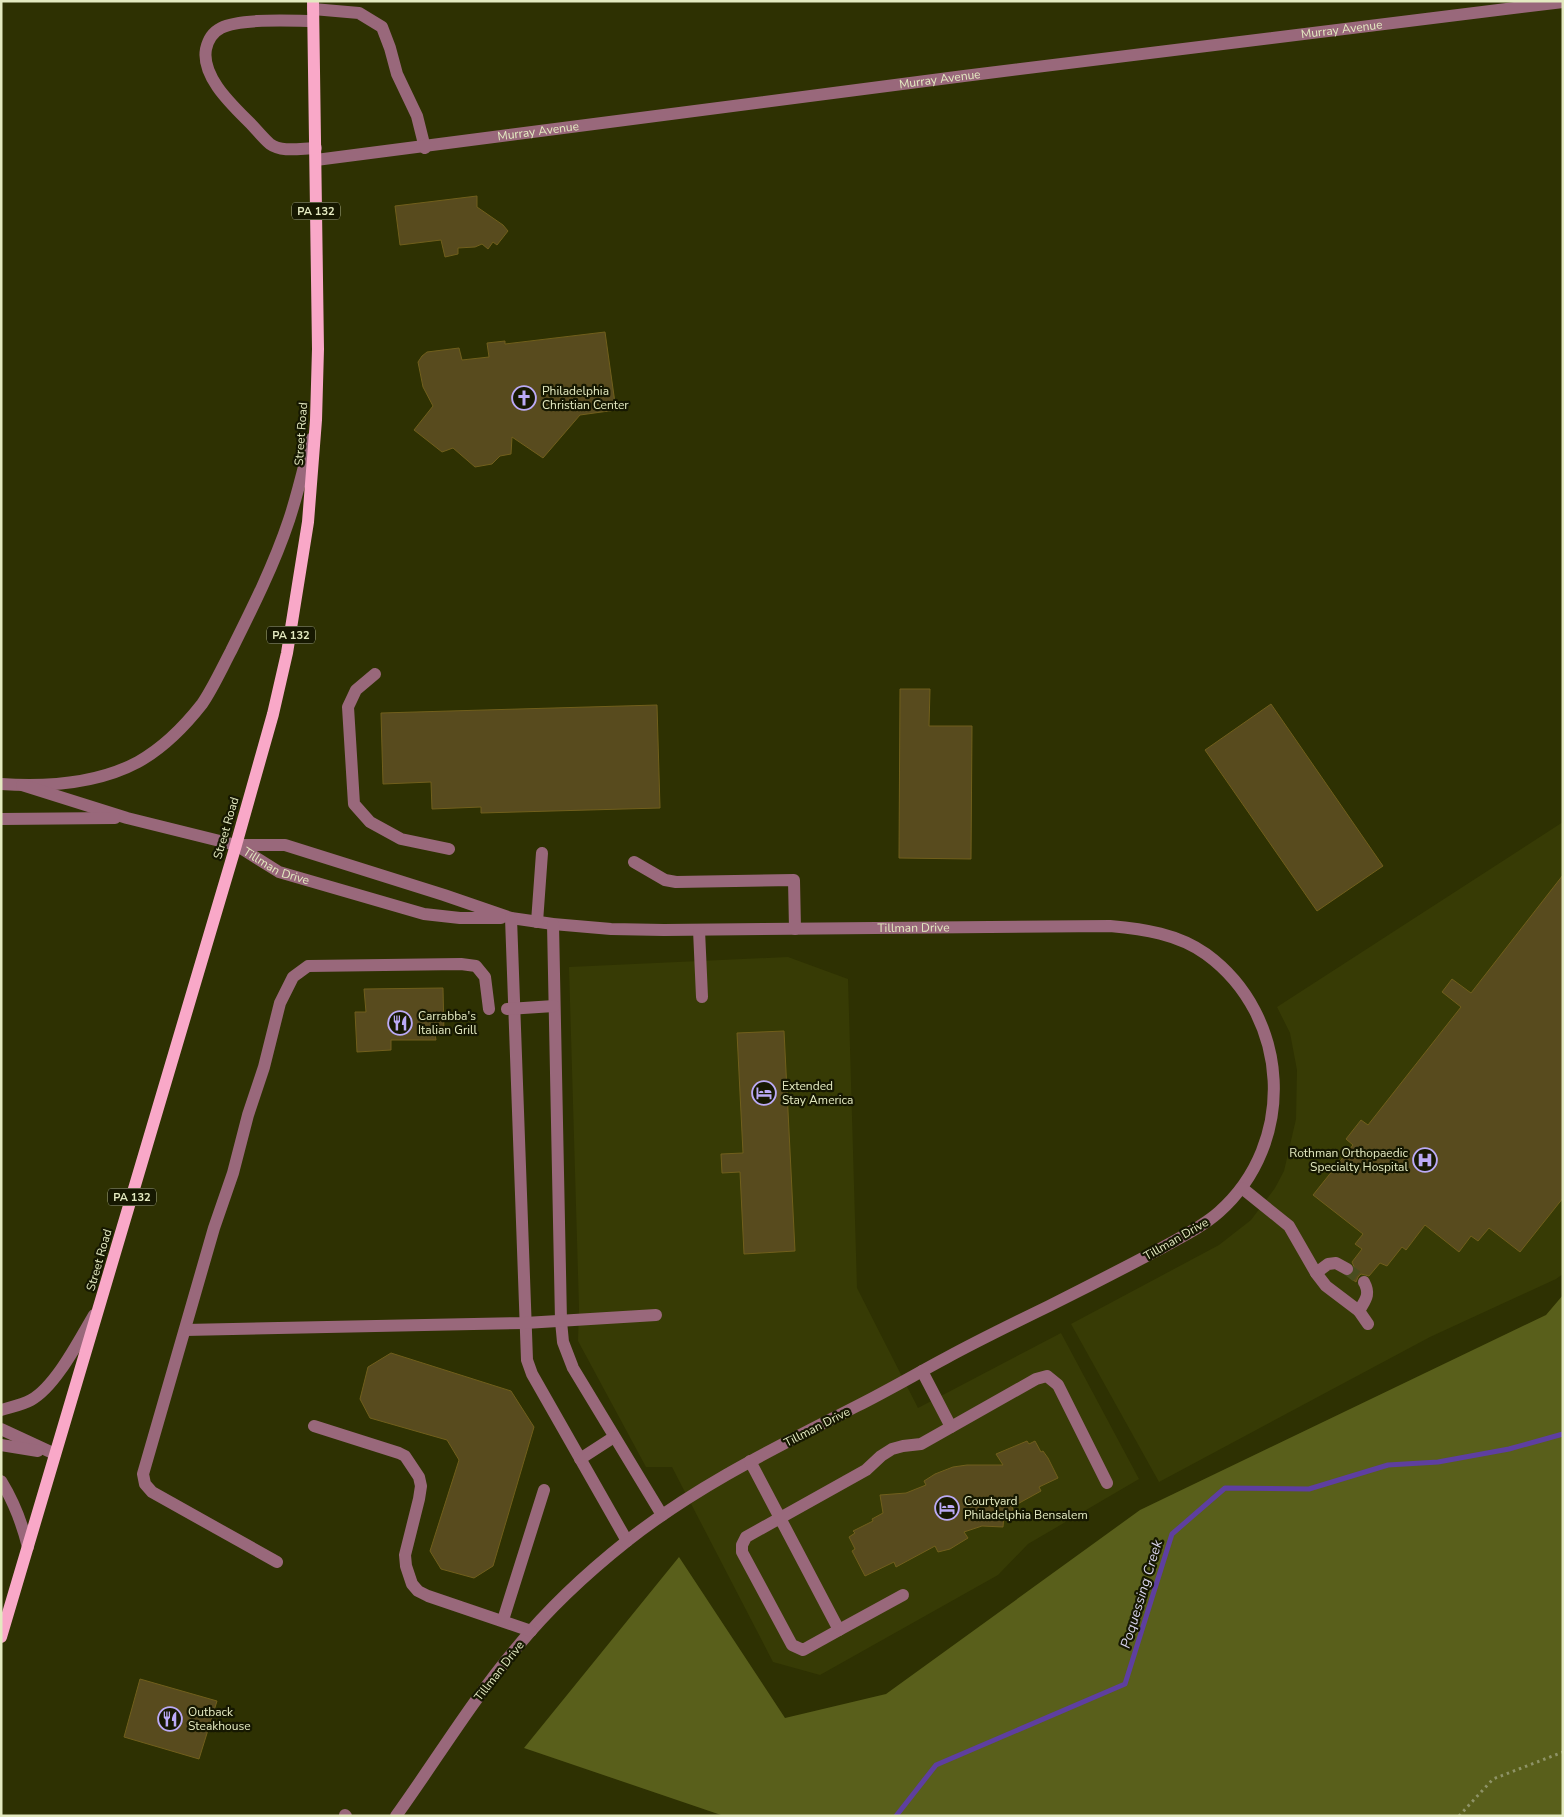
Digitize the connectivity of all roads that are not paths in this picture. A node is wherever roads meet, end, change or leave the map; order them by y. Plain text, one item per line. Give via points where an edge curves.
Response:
1 (1563, 2) edge
2 (313, 10) edge
3 (425, 148) junction
4 (316, 154) junction
5 (316, 420) junction
6 (375, 674) dead end
7 (1, 784) edge
8 (22, 785) junction
9 (128, 818) junction
10 (1, 819) edge
11 (236, 845) junction
12 (450, 849) dead end
13 (542, 853) dead end
14 (634, 862) dead end
15 (511, 918) junction
16 (537, 922) junction
17 (553, 924) junction
18 (794, 929) junction
19 (699, 930) junction
20 (702, 997) dead end
21 (554, 1006) junction
22 (489, 1009) dead end
23 (510, 1009) junction
24 (1242, 1188) junction
25 (1346, 1269) tunnel mouth
26 (1316, 1273) junction
27 (1364, 1282) dead end
28 (98, 1309) junction
29 (1359, 1311) junction
30 (656, 1315) dead end
31 (560, 1320) junction
32 (525, 1323) junction
33 (1368, 1324) dead end
34 (185, 1330) junction
35 (922, 1371) junction
36 (1, 1410) edge
37 (314, 1426) dead end
38 (951, 1427) junction
39 (1, 1429) edge
40 (614, 1437) junction
41 (1, 1445) edge
42 (55, 1454) junction
43 (580, 1459) junction
44 (750, 1461) junction
45 (1, 1481) edge
46 (1107, 1483) dead end
47 (544, 1490) dead end
48 (662, 1516) junction
49 (780, 1517) junction
50 (627, 1541) junction
51 (28, 1547) junction
52 (277, 1562) dead end
53 (903, 1595) dead end
54 (502, 1620) junction
55 (839, 1630) junction
56 (531, 1631) junction
57 (1, 1637) edge
58 (396, 1816) edge

1 - 3 street, Murray Avenue via 964,76
2 - 3 street, Murray Avenue via 359,13 382,27 397,74 417,116
2 - 4 main road, Street Road / PA 132
2 - 4 street, Murray Avenue via 222,27 212,34 205,56 208,72 232,106 271,145
3 - 4 street, Murray Avenue
4 - 5 main road, Street Road / PA 132
5 - 8 street via 289,520 246,622 203,702 170,738 137,762 93,778
5 - 11 main road, Street Road / PA 132 via 308,522 287,653
6 - 12 street via 356,690 348,707 354,804 370,822 401,839
7 - 8 street
8 - 9 street
9 - 10 street
9 - 11 street
11 - 15 street, Tillman Drive via 285,845
11 - 15 street, Tillman Drive via 279,872 424,914
11 - 28 main road, Street Road / PA 132
13 - 16 street
14 - 18 street via 665,880 676,882 794,880
15 - 16 street, Tillman Drive
15 - 23 street
16 - 17 street, Tillman Drive
17 - 19 street, Tillman Drive via 611,929
17 - 21 street
18 - 19 street, Tillman Drive
18 - 24 street, Tillman Drive via 1110,926 1169,935 1194,947 1226,972 1249,1001 1258,1017 1271,1057 1274,1099 1271,1124 1261,1155
19 - 20 street
21 - 23 street
21 - 31 street
22 - 34 street via 485,977 476,966 308,966 292,977 280,1003
23 - 32 street
24 - 26 street via 1289,1226
24 - 35 street, Tillman Drive via 1221,1210 1191,1232
25 - 26 street via 1336,1262
26 - 29 street via 1326,1286
27 - 29 street via 1368,1290
28 - 36 street via 61,1370 45,1388 32,1400
28 - 42 main road, Street Road / PA 132
29 - 33 street
30 - 31 street
31 - 32 street
31 - 40 street via 568,1356
32 - 34 street
32 - 43 street via 527,1360 532,1374
34 - 52 street via 143,1474 145,1484 152,1492
35 - 38 street
35 - 44 street, Tillman Drive
37 - 54 street via 405,1456 421,1486 405,1555 412,1584 428,1596
38 - 46 street via 1036,1379 1047,1376 1058,1385
38 - 49 street via 921,1444 892,1449 866,1470
39 - 42 street
40 - 43 street
40 - 48 street
41 - 42 street
42 - 51 main road, Street Road / PA 132
43 - 50 street
44 - 48 street, Tillman Drive
44 - 49 street
45 - 51 street via 13,1501
47 - 54 street
48 - 50 street, Tillman Drive
49 - 55 street
49 - 55 street via 746,1537 742,1552 792,1645 802,1650
50 - 56 street, Tillman Drive
51 - 57 main road, Street Road / PA 132
53 - 55 street
54 - 56 street
56 - 58 street, Tillman Drive via 475,1701

